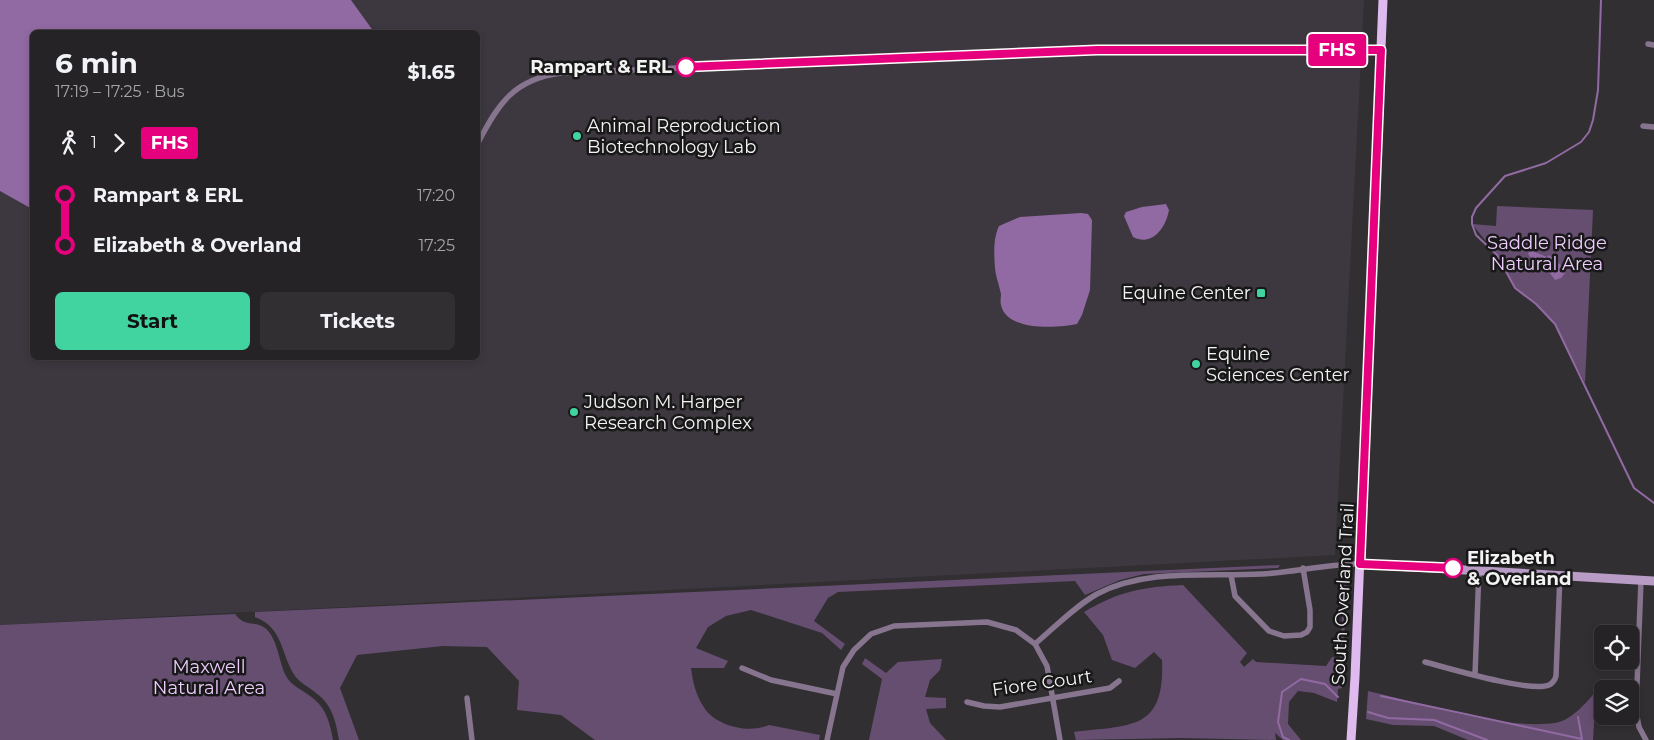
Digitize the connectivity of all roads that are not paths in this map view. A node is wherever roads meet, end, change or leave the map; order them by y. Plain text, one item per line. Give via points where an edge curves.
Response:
1 (1383, 0) edge
2 (1381, 50) junction
3 (1643, 126) dead end
4 (1654, 126) edge
5 (480, 139) edge
6 (1360, 564) junction
7 (1304, 568) junction
8 (1479, 569) junction
9 (1560, 574) junction
10 (1231, 575) junction
11 (1641, 580) junction
12 (1654, 581) edge
13 (1035, 644) junction
14 (1425, 662) dead end
15 (742, 668) dead end
16 (1475, 675) junction
17 (1119, 682) dead end
18 (837, 694) junction
19 (467, 698) dead end
20 (1054, 699) junction
21 (967, 702) dead end
22 (472, 740) edge
23 (827, 740) edge
24 (1060, 740) edge
25 (1350, 740) edge
26 (1646, 740) edge

1 - 2 main road, South Overland Trail
2 - 5 street via 1097,50 560,73 531,80 510,94
2 - 6 main road, South Overland Trail
3 - 4 street
6 - 7 street
6 - 8 main road
6 - 25 main road, South Overland Trail
7 - 10 street
7 - 10 street via 1310,627 1302,634 1284,636 1269,631 1235,596
8 - 9 main road
8 - 16 street
9 - 11 main road
9 - 16 street via 1555,680 1545,686
10 - 13 street via 1153,578 1113,587 1078,607
11 - 12 main road
11 - 26 street via 1636,711
13 - 18 street via 1016,630 987,622 894,626 871,634 854,650 843,667
13 - 20 street via 1047,666
14 - 16 street
15 - 18 street via 771,680
17 - 20 street, Fiore Court via 1110,688
18 - 23 street
19 - 22 street
20 - 21 street, Fiore Court via 1000,707
20 - 24 street

